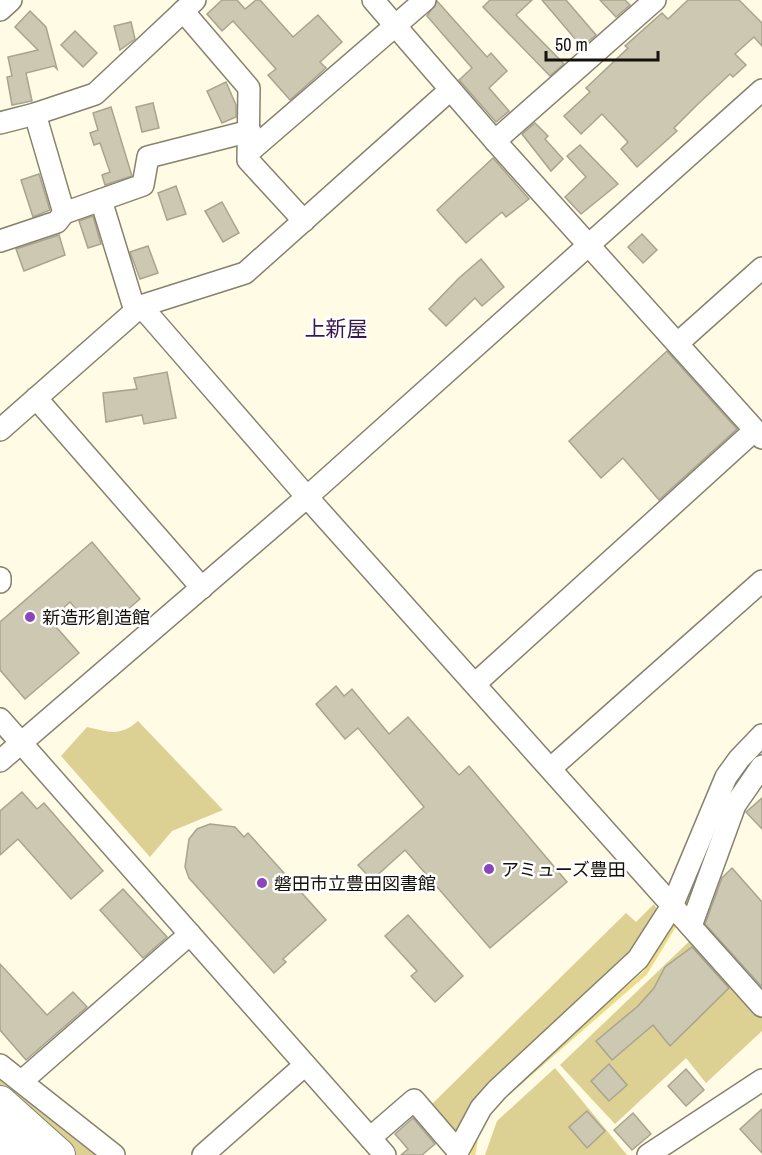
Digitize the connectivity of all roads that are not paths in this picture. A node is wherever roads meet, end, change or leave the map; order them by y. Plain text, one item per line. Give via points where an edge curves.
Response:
1 (12, 0) edge
2 (372, 0) edge
3 (425, 0) edge
4 (655, 0) edge
5 (189, 6) edge
6 (0, 10) edge
7 (394, 24) junction
8 (450, 90) junction
9 (762, 90) edge
10 (35, 114) junction
11 (0, 123) edge
12 (495, 141) junction
13 (249, 142) junction
14 (101, 200) junction
15 (64, 213) junction
16 (304, 221) junction
17 (0, 241) edge
18 (590, 244) junction
19 (762, 268) edge
20 (138, 309) junction
21 (678, 343) junction
22 (36, 398) junction
23 (0, 430) edge
24 (759, 434) edge
25 (307, 497) junction
26 (762, 580) edge
27 (202, 588) junction
28 (476, 683) junction
29 (0, 719) edge
30 (762, 735) edge
31 (21, 742) junction
32 (0, 761) edge
33 (762, 766) edge
34 (551, 768) junction
35 (672, 906) junction
36 (691, 926) junction
37 (190, 934) junction
38 (762, 1006) edge
39 (0, 1065) edge
40 (304, 1065) junction
41 (762, 1080) edge
42 (11, 1092) edge
43 (0, 1138) edge
44 (369, 1138) junction
45 (22, 1155) edge
46 (59, 1155) edge
47 (114, 1155) edge
48 (203, 1155) edge
49 (385, 1155) edge
50 (648, 1155) edge

1 - 6 street
2 - 7 street
3 - 7 street
4 - 12 street
5 - 10 street via 95,94
5 - 13 street via 249,88
7 - 8 street
7 - 13 street
8 - 12 street
8 - 16 street
9 - 18 street
10 - 11 street
10 - 15 street
12 - 18 street
13 - 14 street via 148,157 143,185
13 - 16 street via 248,160
14 - 15 street
14 - 20 street
15 - 17 street via 57,222
16 - 20 street via 245,273
18 - 21 street
18 - 25 street
19 - 21 street
20 - 22 street
20 - 25 street
21 - 24 street
22 - 23 street
22 - 27 street
24 - 28 street
25 - 27 street
25 - 28 street
26 - 34 street
27 - 31 street
28 - 34 street
29 - 31 street
30 - 35 street via 726,777
31 - 32 street
31 - 37 street
33 - 36 street via 735,805
34 - 35 street
35 - 36 street
35 - 44 street via 638,959 496,1090 481,1108 458,1151 414,1100
36 - 38 street
37 - 40 street
37 - 42 street
39 - 42 street
40 - 44 street
40 - 48 street
41 - 50 street
42 - 46 highway
42 - 47 street
43 - 45 highway
44 - 49 street

